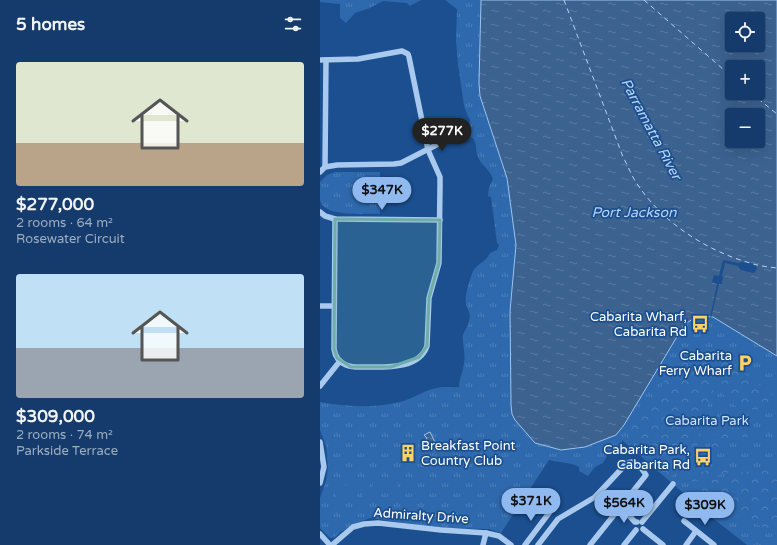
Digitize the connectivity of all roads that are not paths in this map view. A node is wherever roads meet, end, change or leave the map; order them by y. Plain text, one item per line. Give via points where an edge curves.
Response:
1 (323, 60) edge
2 (448, 139) dead end
3 (428, 150) junction
4 (325, 167) junction
5 (320, 172) edge
6 (320, 212) edge
7 (335, 219) junction
8 (440, 220) junction
9 (320, 306) edge
10 (334, 306) junction
11 (340, 361) junction
12 (320, 386) edge
13 (320, 442) edge
14 (320, 483) edge
15 (673, 484) dead end
16 (621, 507) junction
17 (552, 509) dead end
18 (684, 521) dead end
19 (640, 522) junction
20 (643, 529) junction
21 (636, 530) junction
22 (696, 531) junction
23 (486, 533) junction
24 (320, 534) edge
25 (331, 545) edge
26 (483, 545) edge
27 (512, 545) edge
28 (525, 545) edge
29 (538, 545) edge
30 (590, 545) edge
31 (624, 545) edge
32 (663, 545) edge
33 (686, 545) edge
34 (714, 545) edge

1 - 3 street via 358,59 399,51 408,54
1 - 4 street
2 - 3 street
3 - 4 street via 401,163
3 - 8 street via 440,177
4 - 5 street
6 - 7 street
7 - 8 street
7 - 10 street
8 - 11 street via 440,263 429,298 426,351 396,367 351,367
9 - 10 street
10 - 11 street via 334,348
11 - 12 street
13 - 14 street via 324,467
15 - 19 street
16 - 19 street via 635,522
16 - 29 street via 646,475 632,462 627,463 595,497 558,519
16 - 30 street
17 - 28 street
18 - 22 street
19 - 20 street via 644,526
19 - 21 street via 634,526
20 - 21 street
20 - 32 street
21 - 31 street
22 - 33 street
22 - 34 street
23 - 25 street, Admiralty Drive via 370,523 354,527
23 - 26 street
23 - 27 street, Admiralty Drive via 499,536
24 - 25 street

